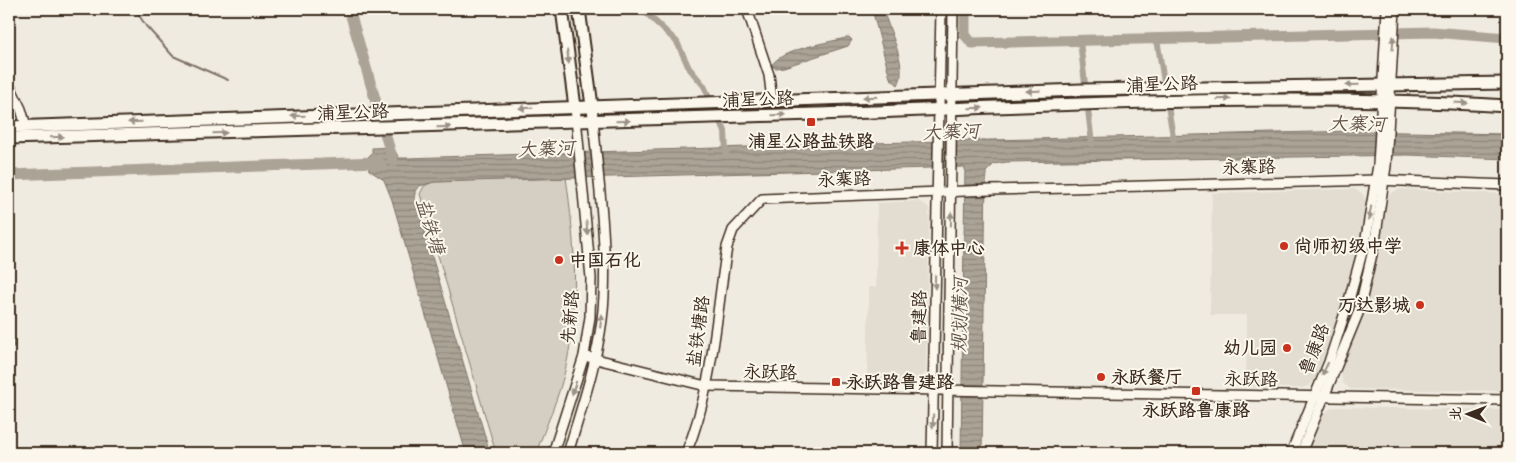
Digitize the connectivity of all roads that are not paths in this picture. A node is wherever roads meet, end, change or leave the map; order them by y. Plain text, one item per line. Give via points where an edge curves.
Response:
1 (562, 9) edge
2 (579, 9) edge
3 (748, 9) edge
4 (941, 9) edge
5 (953, 9) edge
6 (1387, 9) edge
7 (1395, 9) edge
8 (1507, 83) edge
9 (9, 84) edge
10 (1386, 85) junction
11 (953, 94) junction
12 (939, 95) junction
13 (772, 100) junction
14 (1386, 100) junction
15 (592, 106) junction
16 (1507, 106) edge
17 (575, 107) junction
18 (953, 108) junction
19 (939, 109) junction
20 (576, 122) junction
21 (593, 122) junction
22 (26, 126) junction
23 (9, 127) edge
24 (9, 138) edge
25 (1380, 180) junction
26 (1507, 185) edge
27 (952, 191) junction
28 (937, 192) junction
29 (744, 217) joint
30 (584, 356) junction
31 (595, 359) junction
32 (706, 386) junction
33 (934, 390) junction
34 (948, 390) junction
35 (1313, 397) junction
36 (1325, 397) junction
37 (1507, 400) edge
38 (553, 453) edge
39 (568, 453) edge
40 (686, 453) edge
41 (932, 453) edge
42 (947, 453) edge
43 (1291, 453) edge
44 (1301, 453) edge

1 -> 17 main road
2 - 15 main road
3 - 13 street via 769,75
4 - 12 street
5 - 11 street
6 - 10 street
10 -> 7 street
8 - 10 main road, 浦星公路
9 - 22 street
10 -> 11 main road, 浦星公路
10 - 14 street
11 - 12 main road, 浦星公路
11 - 18 street
12 -> 13 main road, 浦星公路
12 - 19 street
13 - 15 main road, 浦星公路
14 -> 16 main road, 浦星公路
18 -> 14 main road, 浦星公路 via 1176,101
14 - 25 street, 鲁康路
15 - 17 main road, 浦星公路
15 - 21 street, 先新路
17 - 20 street, 先新路
17 -> 22 main road, 浦星公路
18 - 19 main road, 浦星公路
18 - 27 street, 鲁建路
21 -> 19 main road, 浦星公路
19 - 28 street, 鲁建路
20 - 21 main road, 浦星公路
24 -> 20 main road, 浦星公路
20 -> 30 street, 先新路 via 591,278
31 -> 21 street, 先新路 via 602,319 604,278
22 - 23 main road, 浦星公路
25 - 26 street, 永寨路
25 - 27 street, 永寨路
25 -> 35 street, 鲁康路 via 1349,300 1329,362
25 - 36 street, 鲁康路 via 1375,241 1359,311
27 - 28 street, 永寨路
34 -> 27 street, 鲁建路
28 - 29 street, 永寨路 via 762,199
28 -> 33 street, 鲁建路
29 - 32 street, 盐铁塘路 via 733,230 727,247
30 - 31 street, 永跃路
30 -> 38 street, 先新路
31 - 32 street, 永跃路
31 - 39 street, 先新路
32 - 33 street, 永跃路
32 - 40 street, 盐铁塘路
33 - 34 street, 永跃路
33 -> 41 street, 鲁建路
34 - 35 street, 永跃路
34 - 42 street, 鲁建路
35 - 36 street, 永跃路
35 - 43 street, 鲁康路
36 - 37 street, 永跃路
36 - 44 street, 鲁康路

